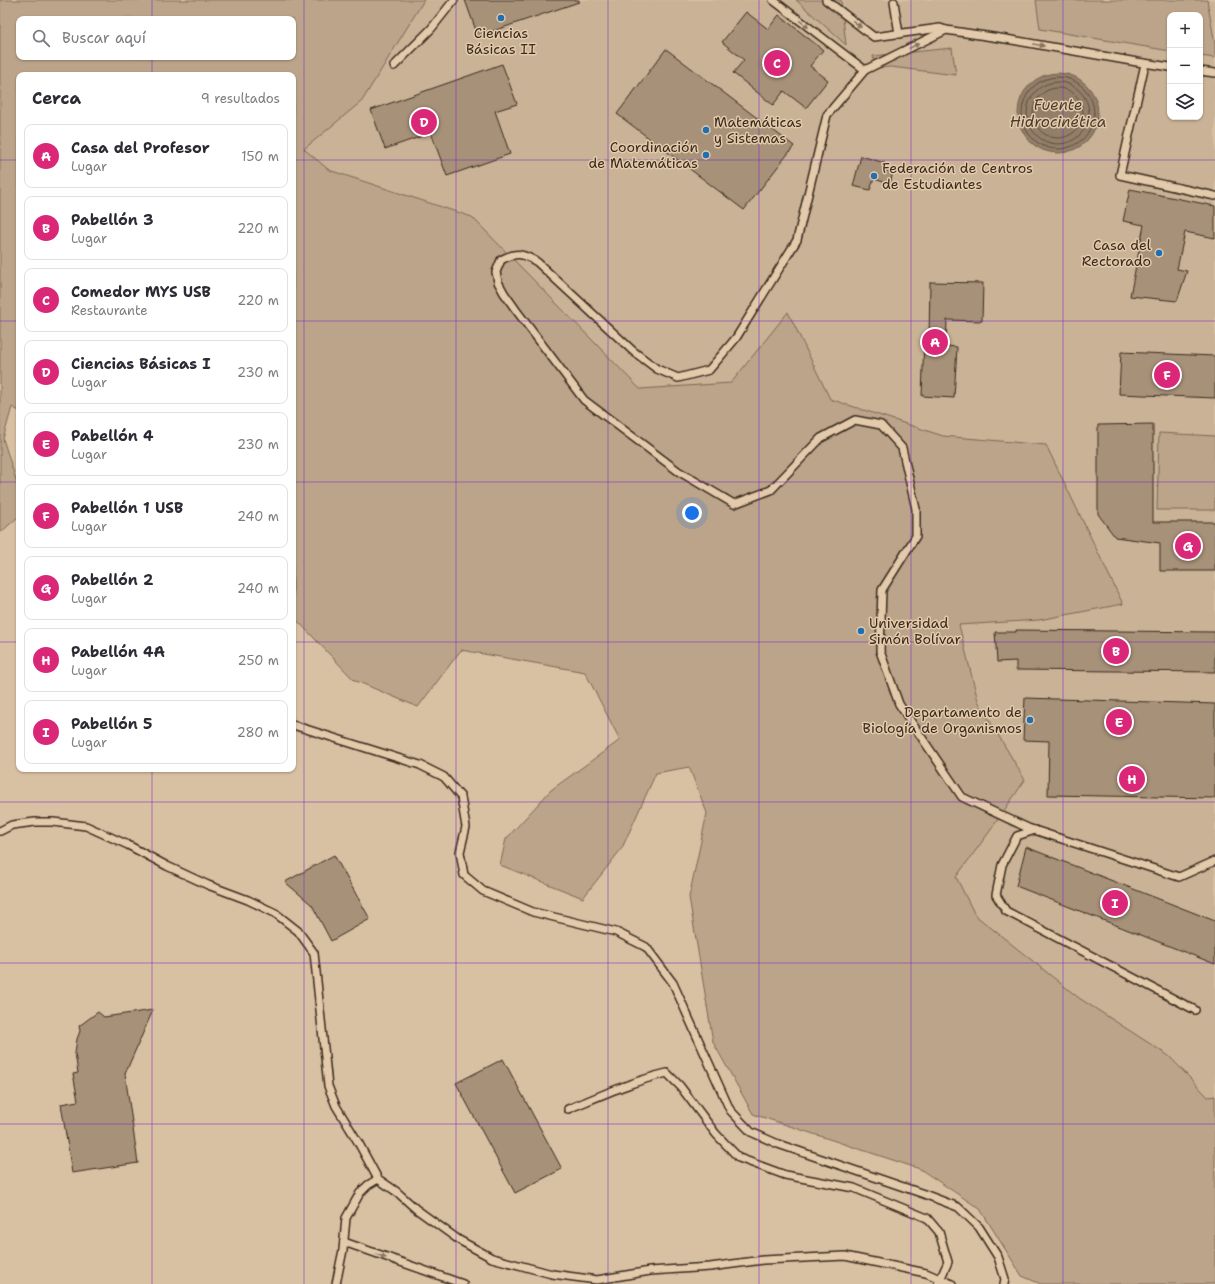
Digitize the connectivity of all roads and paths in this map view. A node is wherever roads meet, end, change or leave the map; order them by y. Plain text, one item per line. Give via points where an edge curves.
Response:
1 (454, 0) edge
2 (773, 0) edge
3 (826, 0) edge
4 (894, 2) dead end
5 (946, 30) junction
6 (899, 34) junction
7 (1145, 64) junction
8 (394, 66) dead end
9 (1167, 67) edge
10 (865, 70) junction
11 (1203, 71) edge
12 (1215, 73) edge
13 (1215, 196) edge
14 (296, 726) edge
15 (1036, 830) junction
16 (0, 831) edge
17 (1215, 861) edge
18 (1195, 1010) dead end
19 (568, 1109) dead end
20 (378, 1179) junction
21 (344, 1242) junction
22 (940, 1282) edge
23 (336, 1284) edge
24 (463, 1284) edge
25 (952, 1284) edge
26 (1004, 1284) edge

1 - 8 lane via 431,29
2 -> 10 lane
3 -> 6 lane via 874,38
4 - 6 lane
5 - 6 lane via 940,28
5 -> 7 lane
10 -> 5 lane
7 - 9 lane
7 - 13 lane via 1120,175
10 - 15 lane via 827,115 797,240 736,338 709,370 678,378 657,369 633,351 537,262 525,255 511,255 501,260 496,272 498,282 584,400 678,471 734,504 771,490 821,438 855,420 881,425 902,448 916,509 916,536 882,590 880,652 899,704 962,797
11 - 12 lane
14 - 26 lane via 420,765 444,777 461,797 466,828 460,852 464,875 483,891 533,912 616,932 646,947 673,983 730,1110 751,1132 778,1144 958,1207 979,1227 998,1257 1005,1278
15 - 17 lane via 1179,877
15 - 18 lane via 1017,836 1002,865 996,895 1006,911
16 - 20 lane via 12,825 35,822 86,826 208,885 275,913 298,931 314,953 328,1086 336,1106
19 - 22 lane via 652,1076 667,1073 716,1134 739,1158 785,1175 854,1188 927,1218 939,1232 948,1262
20 - 21 lane via 360,1193 346,1218
20 - 22 lane via 459,1240 492,1258 552,1274 597,1280 650,1271 763,1260 845,1256 926,1273
21 - 23 lane
21 -> 24 lane
22 - 25 lane

